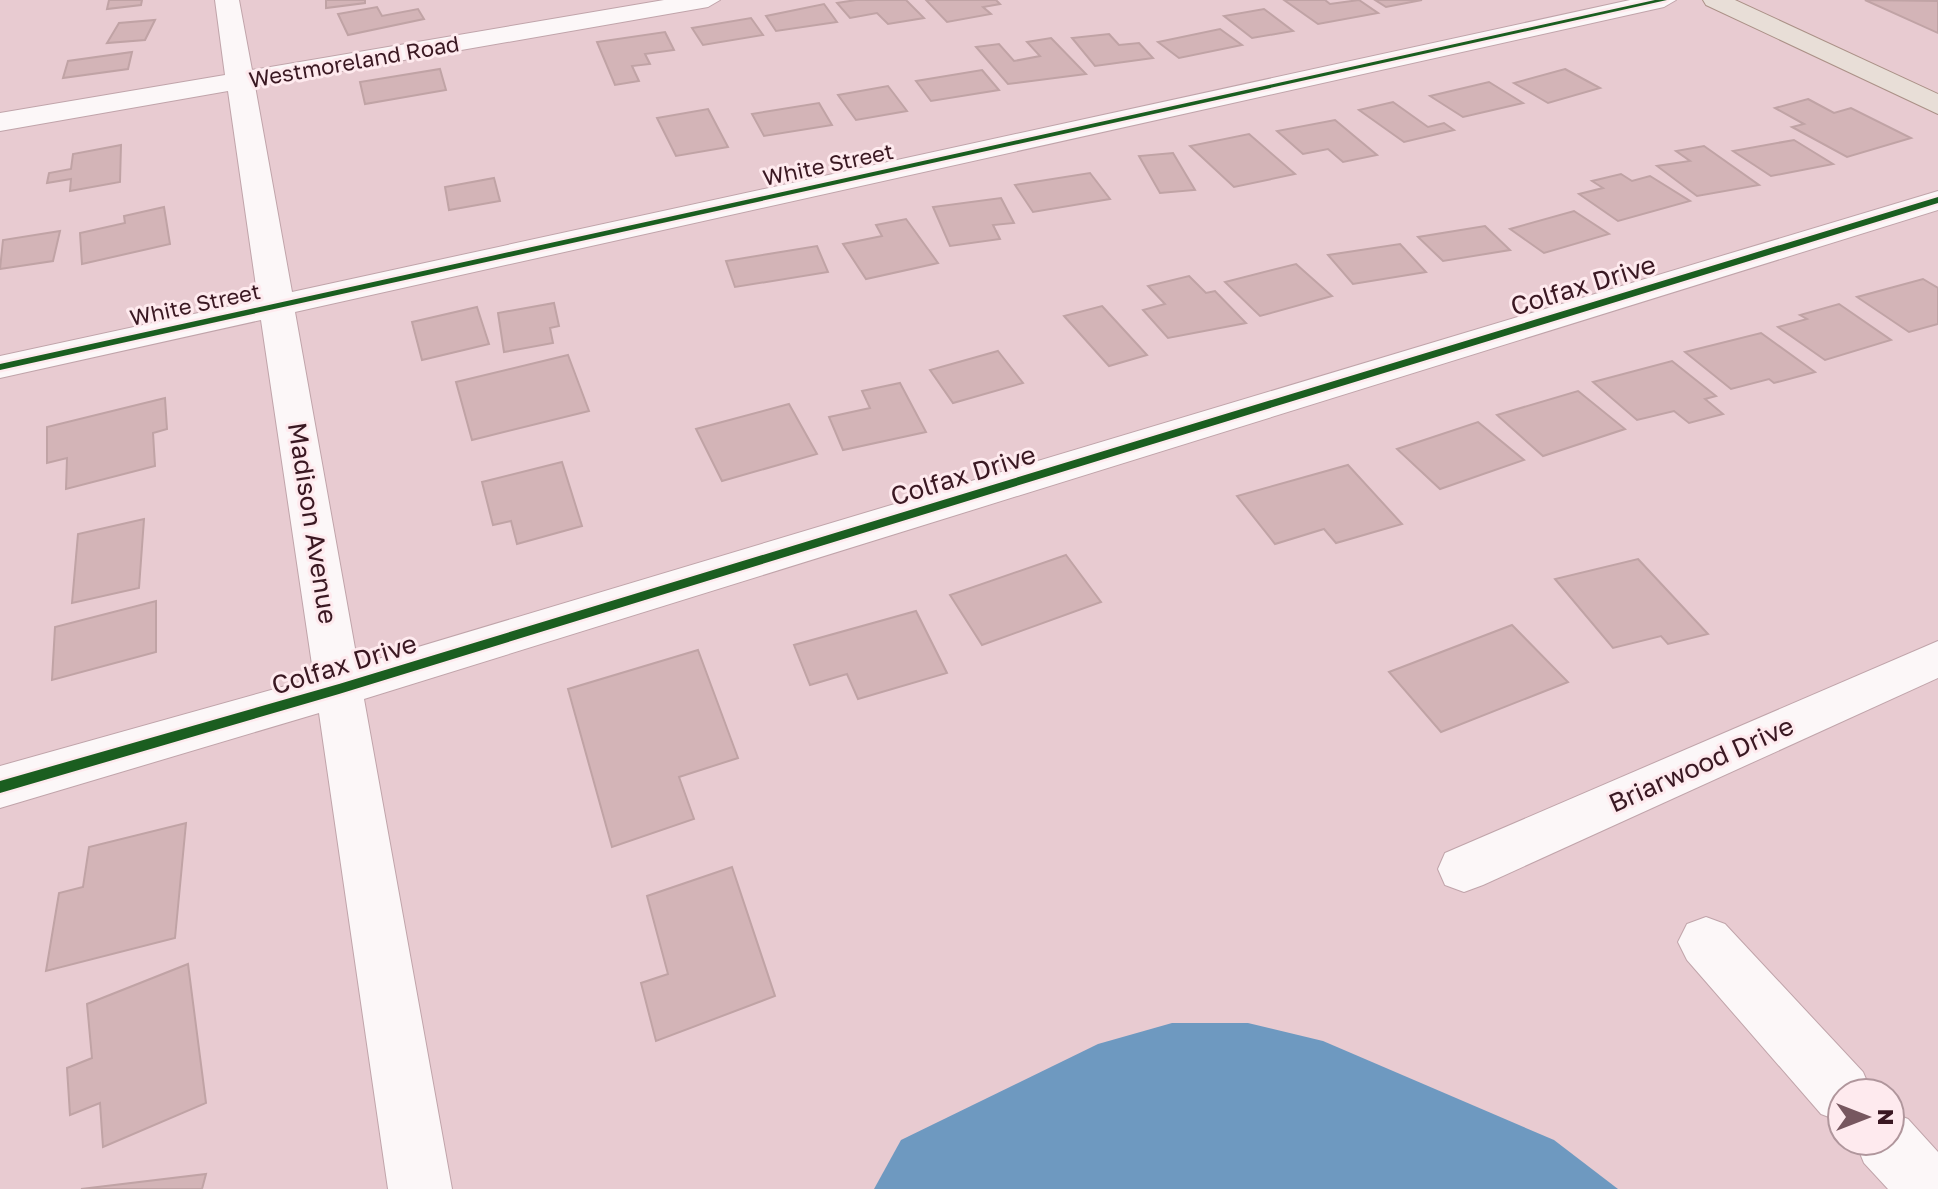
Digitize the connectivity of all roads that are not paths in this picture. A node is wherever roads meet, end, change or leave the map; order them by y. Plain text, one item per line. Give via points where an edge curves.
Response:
1 (227, 0) edge
2 (708, 0) edge
3 (1550, 0) edge
4 (1664, 0) edge
5 (1715, 0) edge
6 (1585, 17) junction
7 (240, 81) junction
8 (1938, 105) edge
9 (6, 120) edge
10 (1938, 200) edge
11 (278, 306) junction
12 (0, 367) edge
13 (1938, 658) edge
14 (339, 689) junction
15 (0, 787) edge
16 (1464, 869) dead end
17 (1706, 942) dead end
18 (1828, 1077) edge
19 (1901, 1157) edge
20 (420, 1189) edge
21 (1930, 1189) edge

1 - 7 street, Madison Avenue
2 - 7 street, Westmoreland Road
3 - 6 street
4 - 6 street, White Street
5 - 8 main road
6 - 11 street, White Street
7 - 9 street, Westmoreland Road
7 - 11 street, Madison Avenue
10 - 14 street, Colfax Drive
11 - 12 street, White Street
11 - 14 street, Madison Avenue
13 - 16 street, Briarwood Drive
14 - 15 street, Colfax Drive
14 - 20 street, Madison Avenue
17 - 18 street
19 - 21 street

